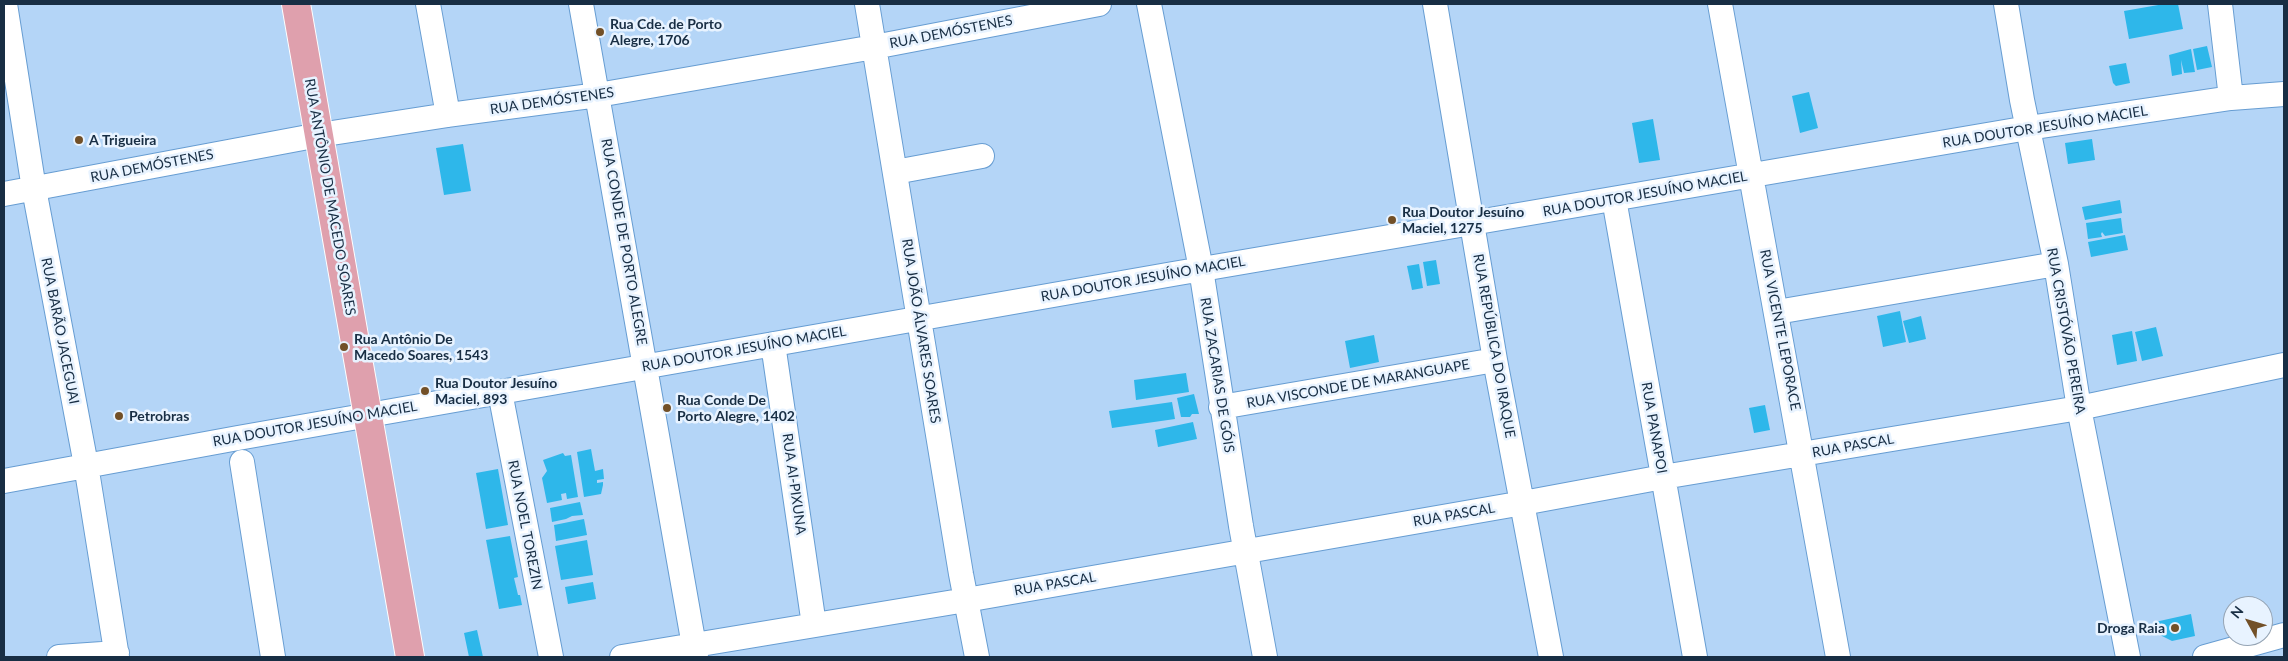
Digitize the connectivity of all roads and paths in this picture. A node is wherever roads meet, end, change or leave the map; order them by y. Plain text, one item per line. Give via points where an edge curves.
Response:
1 (5, 4) edge
2 (296, 4) edge
3 (428, 4) edge
4 (581, 4) edge
5 (867, 4) edge
6 (1099, 4) edge
7 (1149, 4) edge
8 (1435, 4) edge
9 (1720, 4) edge
10 (2006, 4) edge
11 (2220, 4) edge
12 (874, 47) junction
13 (2284, 94) edge
14 (598, 95) junction
15 (2231, 98) junction
16 (448, 114) junction
17 (2028, 128) junction
18 (319, 135) junction
19 (982, 156) dead end
20 (895, 172) junction
21 (1750, 175) junction
22 (34, 189) junction
23 (4, 194) edge
24 (1614, 199) junction
25 (1472, 224) junction
26 (2056, 264) junction
27 (1200, 269) junction
28 (1777, 312) junction
29 (918, 318) junction
30 (773, 344) junction
31 (1495, 360) junction
32 (2284, 365) edge
33 (646, 366) junction
34 (500, 392) junction
35 (1221, 407) junction
36 (2079, 408) junction
37 (369, 415) junction
38 (1803, 455) junction
39 (242, 462) dead end
40 (86, 465) junction
41 (1663, 477) junction
42 (4, 481) edge
43 (1523, 503) junction
44 (1246, 550) junction
45 (966, 600) junction
46 (814, 625) junction
47 (2284, 635) edge
48 (695, 651) edge
49 (117, 655) edge
50 (2213, 656) edge
51 (59, 657) edge
52 (273, 657) edge
53 (410, 657) edge
54 (550, 657) edge
55 (622, 657) edge
56 (977, 657) edge
57 (1265, 657) edge
58 (1552, 657) edge
59 (1695, 657) edge
60 (1838, 657) edge
61 (2128, 657) edge

1 - 22 street, RUA BARÃO JACEGUAI
2 - 18 main road, RUA ANTÔNIO DE MACEDO SOARES
3 - 16 street
4 - 14 street, RUA CONDE DE PORTO ALEGRE
5 - 12 street, RUA JOÃO ÁLVARES SOARES
6 - 12 street, RUA DEMÓSTENES
7 - 27 street, RUA ZACARIAS DE GÓIS
8 - 25 street, RUA REPÚBLICA DO IRAQUE
9 - 21 street, RUA VICENTE LEPORACE
10 - 17 street, RUA CRISTÓVÃO PEREIRA
11 - 15 street
12 - 14 street, RUA DEMÓSTENES
12 - 20 street, RUA JOÃO ÁLVARES SOARES
13 - 15 street, RUA DOUTOR JESUÍNO MACIEL
14 - 16 street, RUA DEMÓSTENES
14 - 33 street, RUA CONDE DE PORTO ALEGRE
15 - 17 street, RUA DOUTOR JESUÍNO MACIEL
16 - 18 street, RUA DEMÓSTENES
17 - 21 street, RUA DOUTOR JESUÍNO MACIEL
17 - 26 street, RUA CRISTÓVÃO PEREIRA
18 - 22 street, RUA DEMÓSTENES
18 - 37 main road, RUA ANTÔNIO DE MACEDO SOARES
19 - 20 street
20 - 29 street, RUA JOÃO ÁLVARES SOARES
21 - 24 street, RUA DOUTOR JESUÍNO MACIEL
21 - 28 street, RUA VICENTE LEPORACE
22 - 23 street, RUA DEMÓSTENES
22 - 40 street, RUA BARÃO JACEGUAI
24 - 25 street, RUA DOUTOR JESUÍNO MACIEL
24 - 41 street, RUA PANAPOI
25 - 27 street, RUA DOUTOR JESUÍNO MACIEL
25 - 31 street, RUA REPÚBLICA DO IRAQUE
26 - 28 street
26 - 36 street, RUA CRISTÓVÃO PEREIRA
27 - 29 street, RUA DOUTOR JESUÍNO MACIEL
27 - 35 street, RUA ZACARIAS DE GÓIS
28 - 38 street, RUA VICENTE LEPORACE
29 - 30 street, RUA DOUTOR JESUÍNO MACIEL
29 - 45 street, RUA JOÃO ÁLVARES SOARES
30 - 33 street, RUA DOUTOR JESUÍNO MACIEL
30 - 46 street, RUA AI-PIXUNA
31 - 35 street, RUA VISCONDE DE MARANGUAPE
31 - 43 street, RUA REPÚBLICA DO IRAQUE
32 - 36 street, RUA PASCAL
33 - 34 street, RUA DOUTOR JESUÍNO MACIEL
33 - 48 street, RUA CONDE DE PORTO ALEGRE
34 - 37 street, RUA DOUTOR JESUÍNO MACIEL
34 - 54 street, RUA NOEL TOREZIN
35 - 44 street, RUA ZACARIAS DE GÓIS
36 - 38 street, RUA PASCAL
36 - 61 street, RUA CRISTÓVÃO PEREIRA
37 - 40 street, RUA DOUTOR JESUÍNO MACIEL
37 - 53 main road, RUA ANTÔNIO DE MACEDO SOARES
38 - 41 street, RUA PASCAL
38 - 60 street, RUA VICENTE LEPORACE
39 - 52 street
40 - 42 street, RUA DOUTOR JESUÍNO MACIEL
40 - 49 street, RUA BARÃO JACEGUAI
41 - 43 street, RUA PASCAL
41 - 59 street, RUA PANAPOI
43 - 44 street, RUA PASCAL
43 - 58 street, RUA REPÚBLICA DO IRAQUE
44 - 45 street, RUA PASCAL
44 - 57 street, RUA ZACARIAS DE GÓIS
45 - 46 street, RUA PASCAL
45 - 56 street, RUA JOÃO ÁLVARES SOARES
46 - 48 street, RUA PASCAL
47 - 50 street
48 - 55 street, RUA PASCAL
49 - 51 street

